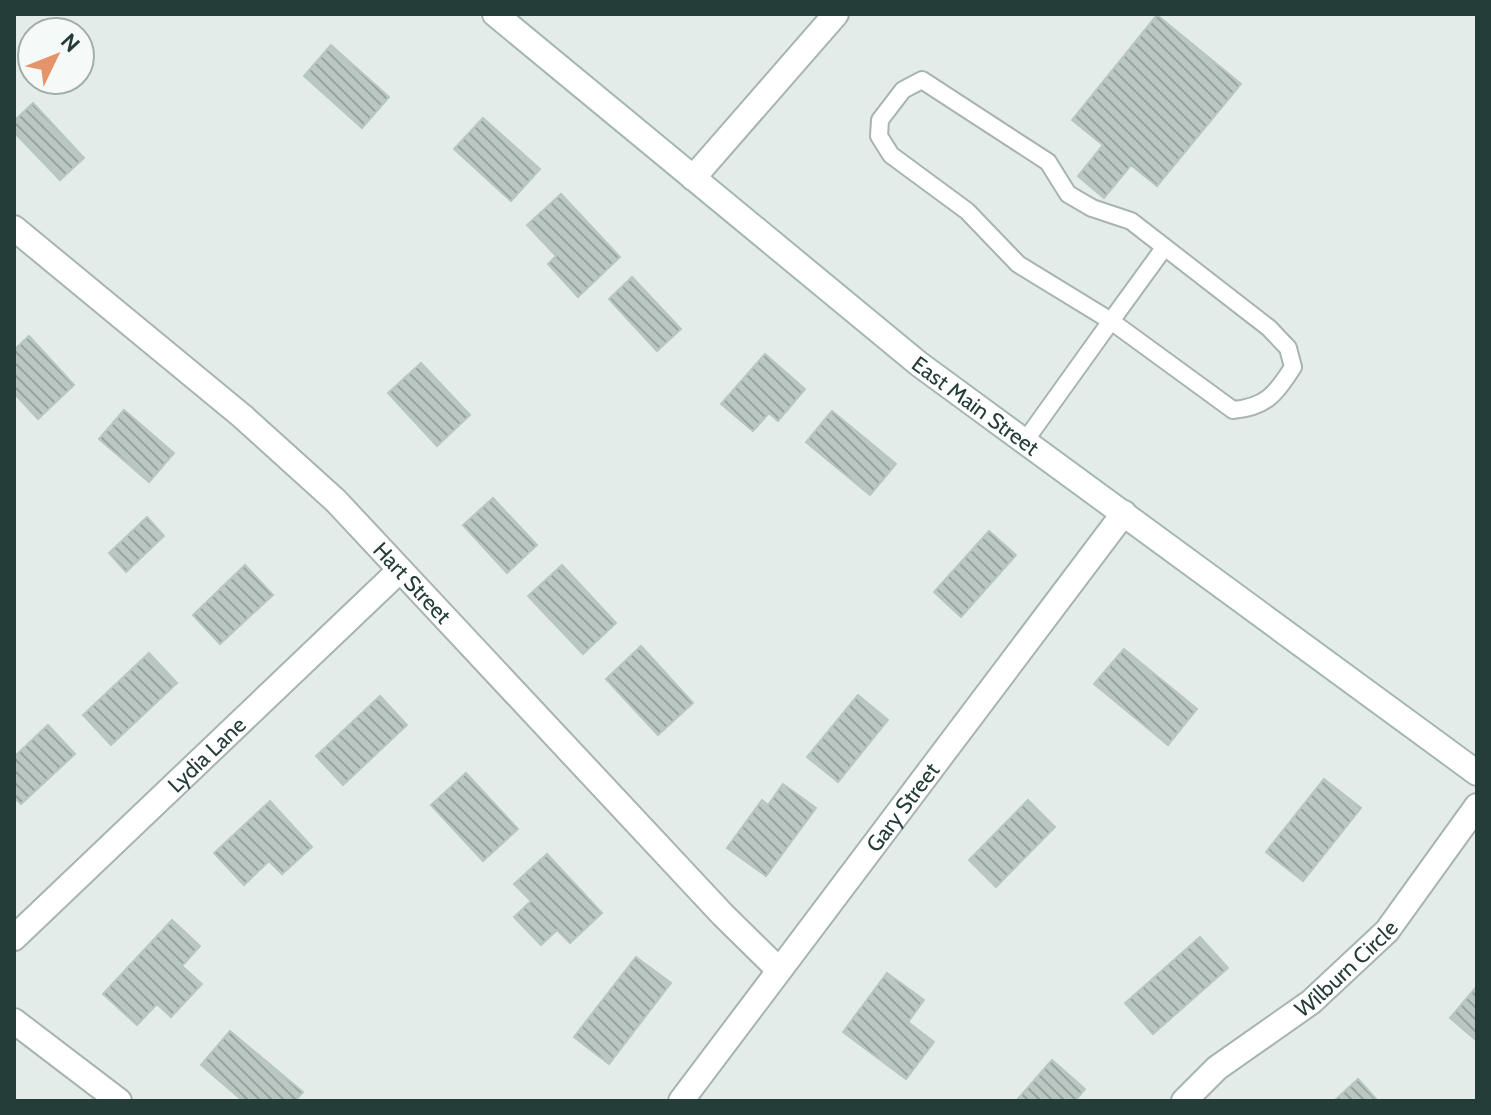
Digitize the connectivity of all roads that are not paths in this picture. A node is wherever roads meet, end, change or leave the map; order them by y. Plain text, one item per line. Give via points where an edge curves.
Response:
1 (495, 14) edge
2 (836, 14) edge
3 (693, 178) junction
4 (17, 235) edge
5 (1164, 248) junction
6 (1111, 321) junction
7 (1025, 441) junction
8 (1124, 513) junction
9 (400, 570) junction
10 (1477, 773) edge
11 (1477, 806) edge
12 (14, 938) edge
13 (779, 970) junction
14 (14, 1021) edge
15 (119, 1101) edge
16 (681, 1101) edge
17 (1184, 1101) edge

1 - 3 street, East Main Street
2 - 3 street
3 - 7 street, East Main Street via 919,364
4 - 9 street, Hart Street via 242,416 336,501
5 - 6 lane
5 - 6 lane via 1288,348 1293,367 1277,391 1253,408 1233,410
5 - 6 lane via 1131,221 1068,194 1048,162 922,80 903,90 880,120 879,136 891,155 967,211 1018,264
6 - 7 lane
7 - 8 street, East Main Street
8 - 10 street, East Main Street
8 - 13 street, Gary Street
9 - 12 street, Lydia Lane
9 - 13 street, Hart Street
11 - 17 street, Wilburn Circle via 1387,931 1311,1002 1217,1068
13 - 16 street, Gary Street
14 - 15 street

